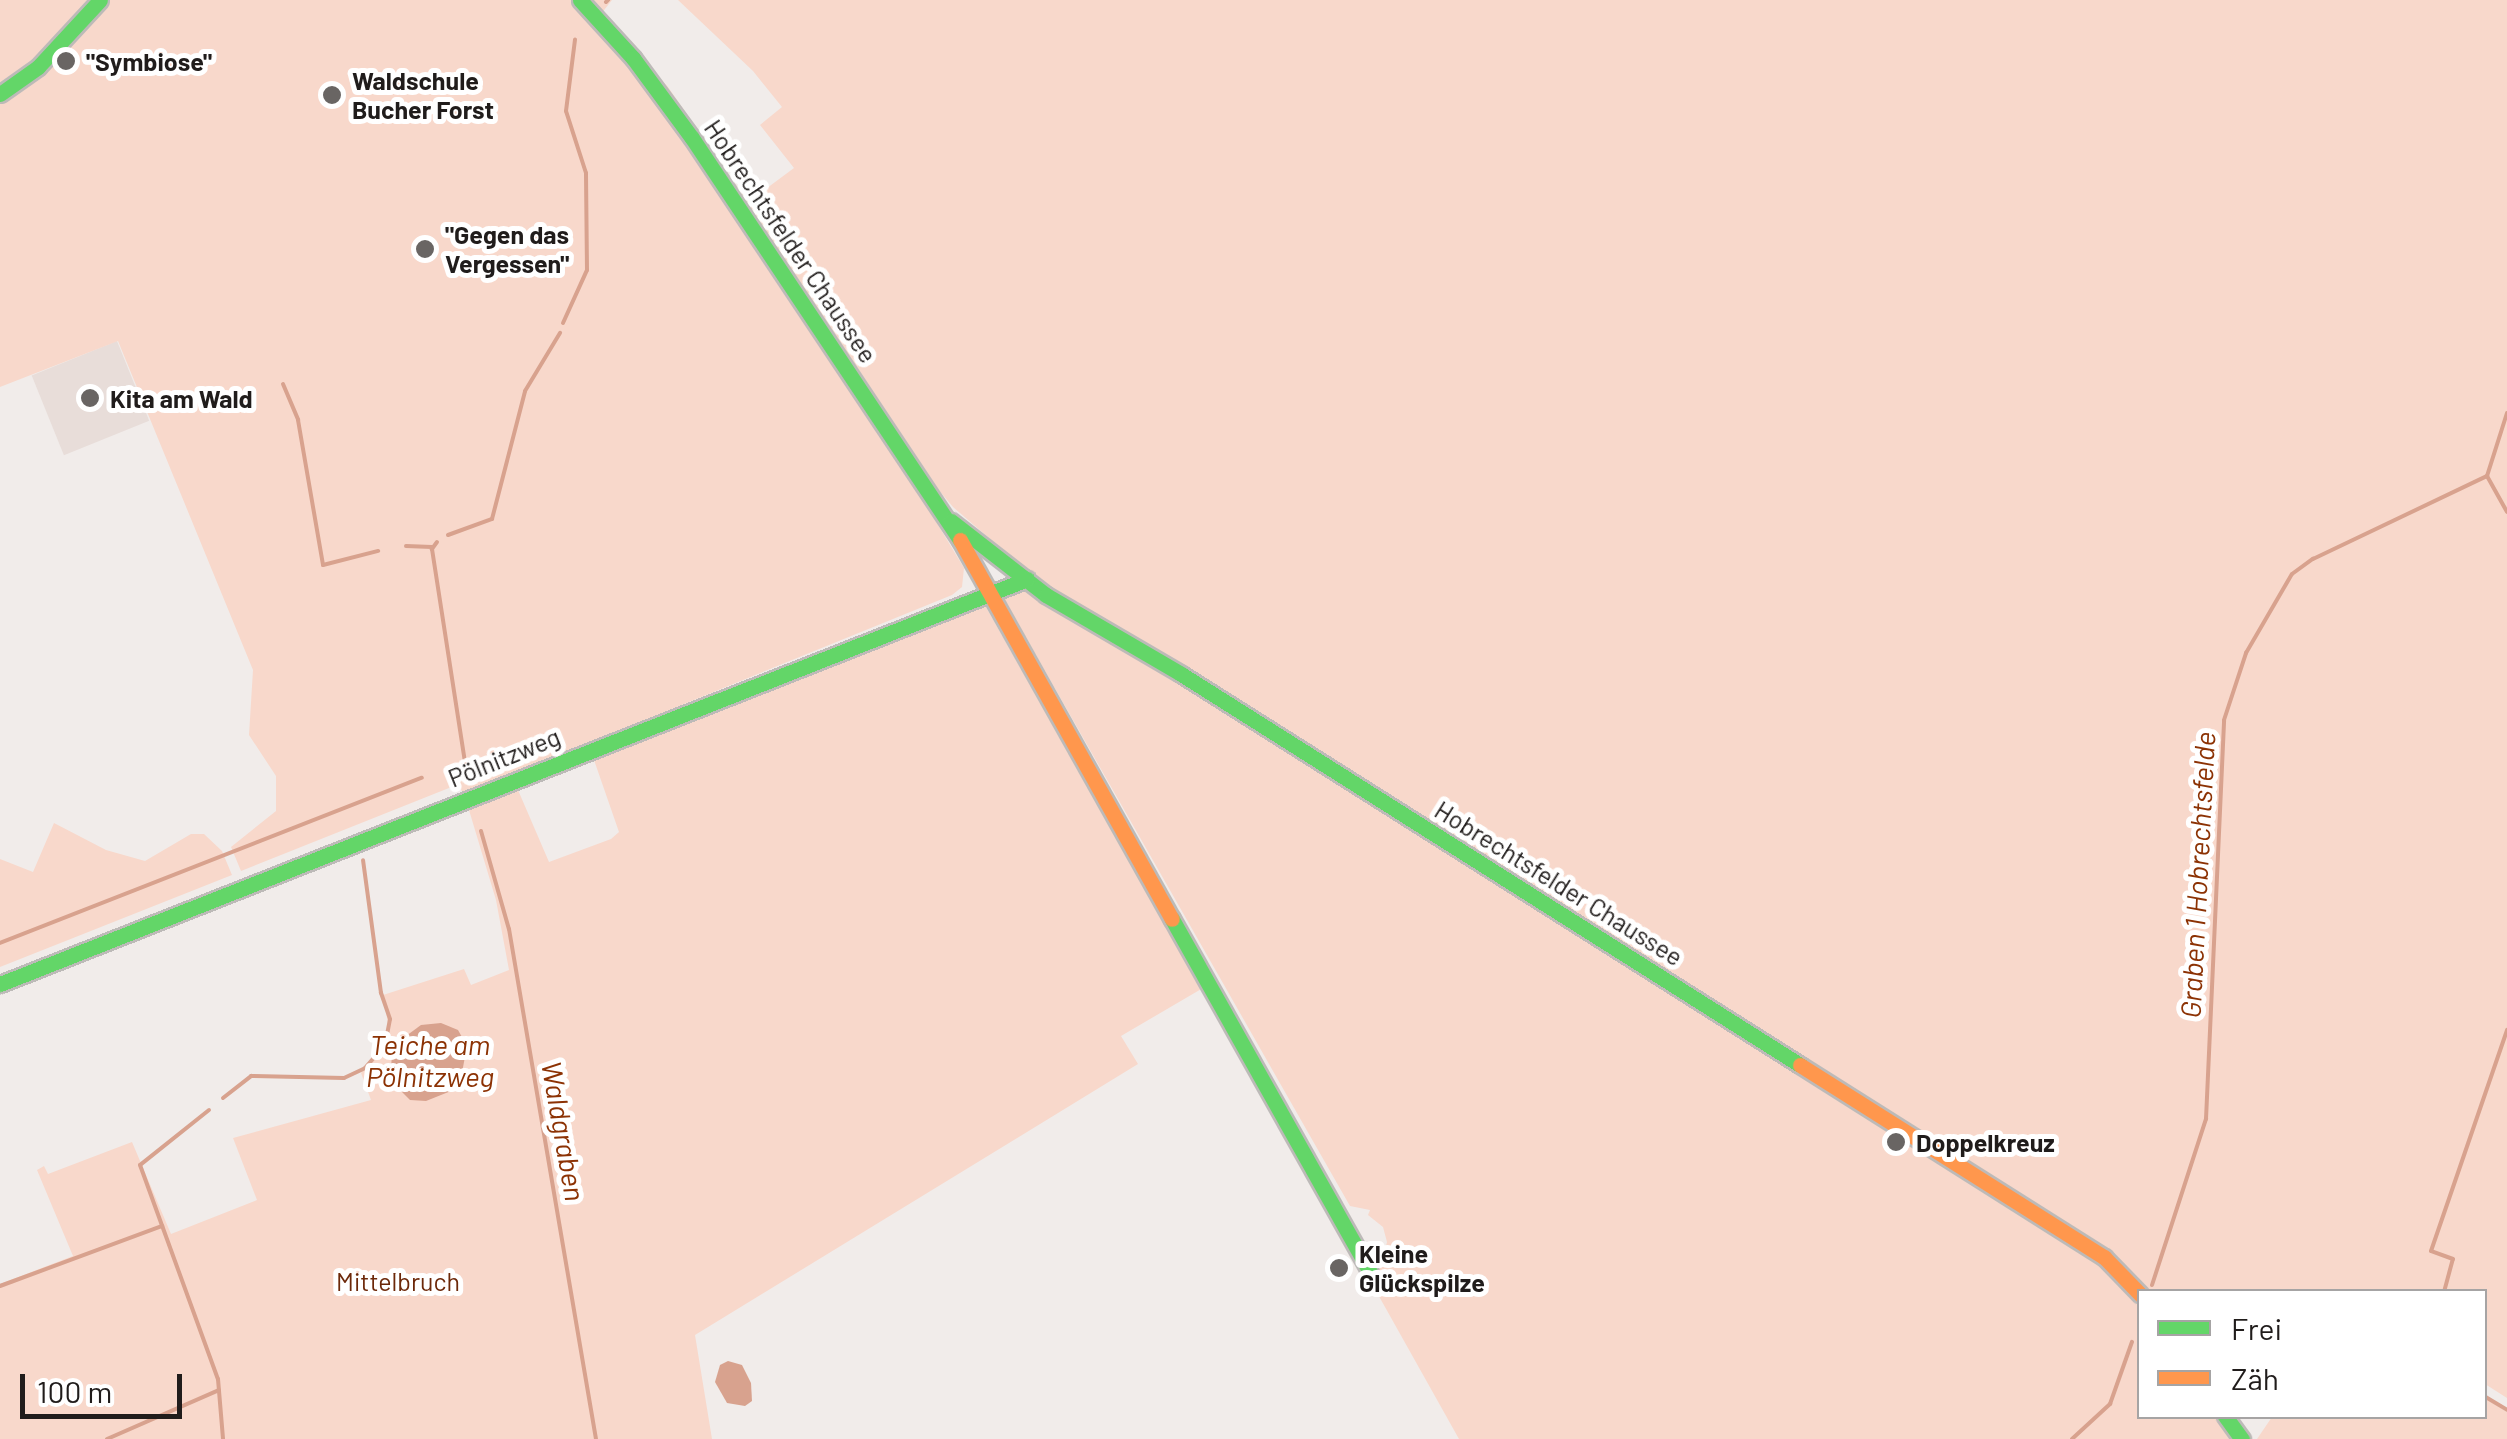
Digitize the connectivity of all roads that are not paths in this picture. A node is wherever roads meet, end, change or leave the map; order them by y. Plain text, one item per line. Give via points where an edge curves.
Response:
1 (100, 0) edge
2 (580, 0) edge
3 (0, 94) edge
4 (948, 519) junction
5 (1028, 579) junction
6 (989, 591) junction
7 (0, 984) edge
8 (1369, 1270) dead end
9 (2137, 1291) edge

1 - 3 street via 38,67
2 - 4 street, Hobrechtsfelder Chaussee via 692,138
4 - 5 street, Hobrechtsfelder Chaussee
4 - 6 street, Hobrechtsfelder Chaussee
5 - 6 street, Pölnitzweg
5 - 9 street, Hobrechtsfelder Chaussee via 2104,1256
6 - 7 street, Pölnitzweg
6 - 8 street, Hobrechtsfelder Chaussee

